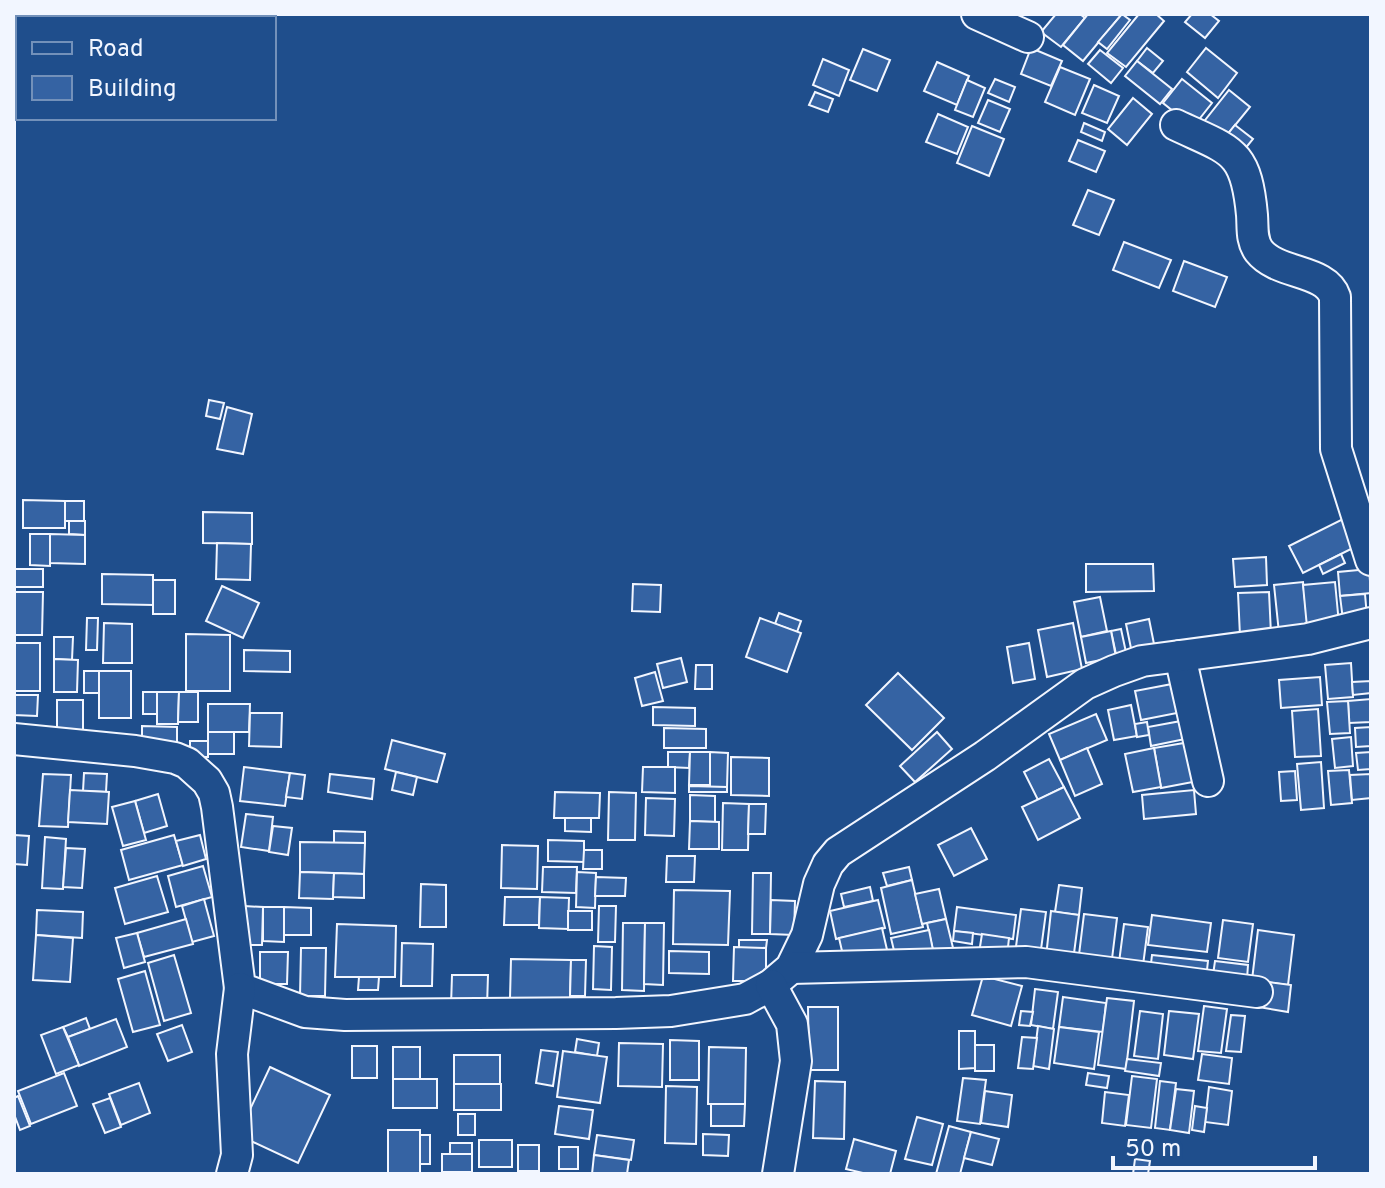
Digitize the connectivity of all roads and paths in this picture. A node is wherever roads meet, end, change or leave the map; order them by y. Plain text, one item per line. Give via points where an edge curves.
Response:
1 (977, 14) edge
2 (1028, 37) dead end
3 (1176, 125) dead end
4 (1371, 560) edge
5 (1371, 623) edge
6 (1180, 656) junction
7 (14, 739) edge
8 (1208, 781) dead end
9 (781, 977) junction
10 (240, 988) junction
11 (1257, 992) dead end
12 (232, 1174) edge
13 (778, 1174) edge

1 - 2 street
3 - 4 street via 1235,155 1247,182 1253,237 1262,255 1333,290 1336,449
5 - 6 street via 1308,639
6 - 8 street
6 - 9 street via 1142,661 1085,684 838,852 819,884 807,935
7 - 10 street via 157,754 187,763 207,781 217,807
9 - 10 street via 745,999 671,1011 361,1015 305,1012
9 - 11 street via 1026,962
9 - 13 street via 796,1061
10 - 12 street via 232,1054 237,1155

